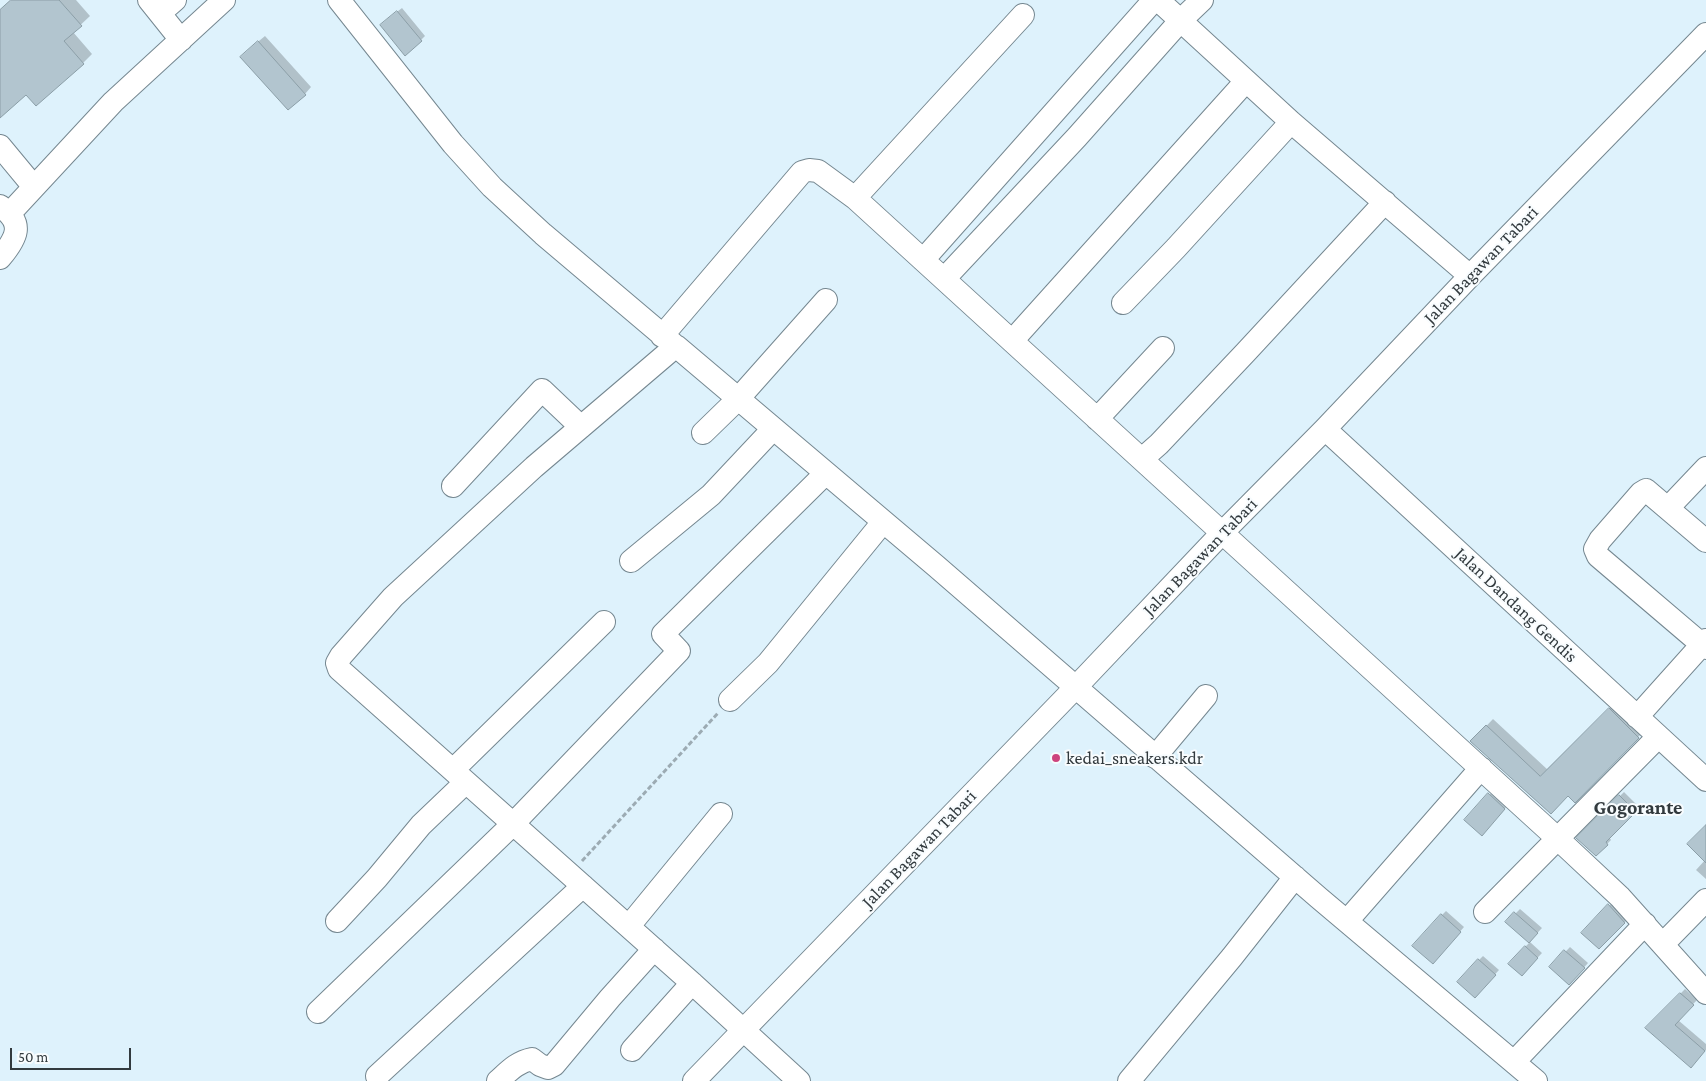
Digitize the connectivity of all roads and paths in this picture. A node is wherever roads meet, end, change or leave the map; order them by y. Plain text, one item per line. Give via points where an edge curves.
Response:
1 (224, 0) edge
2 (339, 0) edge
3 (1154, 0) edge
4 (1158, 0) edge
5 (161, 4) edge
6 (1190, 7) edge
7 (1023, 15) dead end
8 (1706, 34) edge
9 (181, 40) junction
10 (1246, 81) junction
11 (1291, 122) junction
12 (0, 146) edge
13 (34, 187) junction
14 (855, 198) junction
15 (1385, 202) junction
16 (5, 210) edge
17 (0, 258) edge
18 (923, 260) junction
19 (1470, 276) junction
20 (944, 279) junction
21 (826, 300) dead end
22 (1123, 303) dead end
23 (669, 341) junction
24 (1012, 341) junction
25 (1163, 348) dead end
26 (738, 399) junction
27 (1097, 419) junction
28 (581, 427) junction
29 (773, 429) junction
30 (1325, 429) junction
31 (702, 433) dead end
32 (1142, 460) junction
33 (1706, 468) edge
34 (826, 473) junction
35 (452, 486) dead end
36 (1668, 508) junction
37 (883, 522) junction
38 (1222, 533) junction
39 (1706, 541) edge
40 (631, 561) dead end
41 (604, 622) dead end
42 (1705, 644) edge
43 (1076, 688) junction
44 (1206, 696) dead end
45 (730, 700) joint
46 (1637, 717) junction
47 (1658, 736) junction
48 (1155, 757) junction
49 (1481, 768) junction
50 (460, 776) junction
51 (1706, 780) edge
52 (721, 814) dead end
53 (513, 824) junction
54 (1557, 838) junction
55 (1295, 877) junction
56 (576, 880) junction
57 (1706, 900) edge
58 (1485, 912) dead end
59 (337, 921) dead end
60 (1347, 921) junction
61 (1645, 924) junction
62 (629, 926) junction
63 (1663, 944) junction
64 (654, 949) junction
65 (692, 983) junction
66 (1706, 993) edge
67 (318, 1012) dead end
68 (743, 1030) junction
69 (632, 1050) dead end
70 (1514, 1062) junction
71 (378, 1076) dead end
72 (498, 1081) edge
73 (694, 1081) edge
74 (799, 1081) edge
75 (1129, 1081) edge
76 (1536, 1081) edge

1 - 9 street
2 - 23 street via 453,144 492,186 549,240
3 - 18 street
4 - 6 street
5 - 9 street
6 - 10 street
6 - 20 street via 1077,137
7 - 14 street
8 - 19 street, Jalan Bagawan Tabari
9 - 13 street via 113,102
10 - 11 street
10 - 24 street
11 - 15 street
11 - 22 street
12 - 13 street
13 - 16 street
14 - 18 street
14 - 23 street via 818,171 802,172
15 - 19 street
15 - 32 street
16 - 17 street via 17,225 15,238
18 - 20 street
19 - 30 street, Jalan Bagawan Tabari
20 - 24 street
21 - 26 street
23 - 26 street
23 - 28 street
24 - 27 street
25 - 27 street
26 - 29 street
26 - 31 street
27 - 32 street
28 - 35 street via 542,390
28 - 50 street via 394,597 337,663 339,669
29 - 34 street
29 - 40 street via 711,495
30 - 38 street, Jalan Bagawan Tabari
30 - 46 street, Jalan Dandang Gendis
32 - 38 street
33 - 36 street
34 - 37 street
34 - 53 street via 663,634 679,650
36 - 39 street
36 - 42 street via 1646,490 1595,549 1598,556
37 - 43 street
37 - 45 street via 768,663
38 - 43 street, Jalan Bagawan Tabari
38 - 49 street
41 - 50 street
42 - 46 street
43 - 48 street
43 - 68 street, Jalan Bagawan Tabari
44 - 48 street
45 - 56 path
46 - 47 street, Jalan Dandang Gendis
47 - 51 street, Jalan Dandang Gendis
47 - 54 street
48 - 55 street
49 - 54 street
49 - 60 street
50 - 53 street
50 - 59 street via 422,826
52 - 62 street
53 - 56 street
53 - 67 street
54 - 58 street
54 - 61 street
55 - 60 street
55 - 75 street
56 - 62 street
56 - 71 street
57 - 63 street
60 - 70 street
61 - 63 street
61 - 70 street
62 - 64 street
63 - 66 street
64 - 65 street
64 - 72 street via 554,1065 548,1068 532,1059 524,1060
65 - 68 street
65 - 69 street
68 - 73 street, Jalan Bagawan Tabari
68 - 74 street
70 - 76 street

